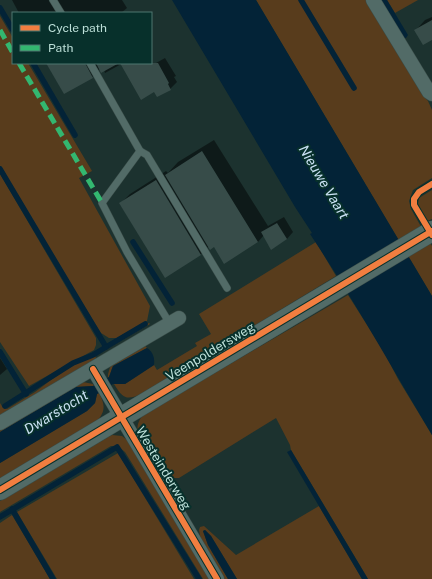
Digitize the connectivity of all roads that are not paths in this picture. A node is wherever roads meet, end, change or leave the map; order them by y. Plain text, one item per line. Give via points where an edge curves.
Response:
1 (53, 0) edge
2 (373, 0) edge
3 (60, 12) edge
4 (91, 64) edge
5 (432, 94) edge
6 (140, 151) junction
7 (432, 232) edge
8 (227, 288) dead end
9 (175, 321) joint
10 (93, 369) junction
11 (121, 417) junction
12 (0, 424) edge
13 (0, 490) edge
14 (217, 579) edge

1 - 3 lane
2 - 5 street
4 - 6 lane
6 - 8 lane via 147,155
6 - 9 lane via 102,204 127,252
7 - 11 street, Veenpoldersweg
9 - 10 street
10 - 11 street, Westeinderweg
10 - 12 street
11 - 13 street, Veenpoldersweg
11 - 14 street, Westeinderweg

